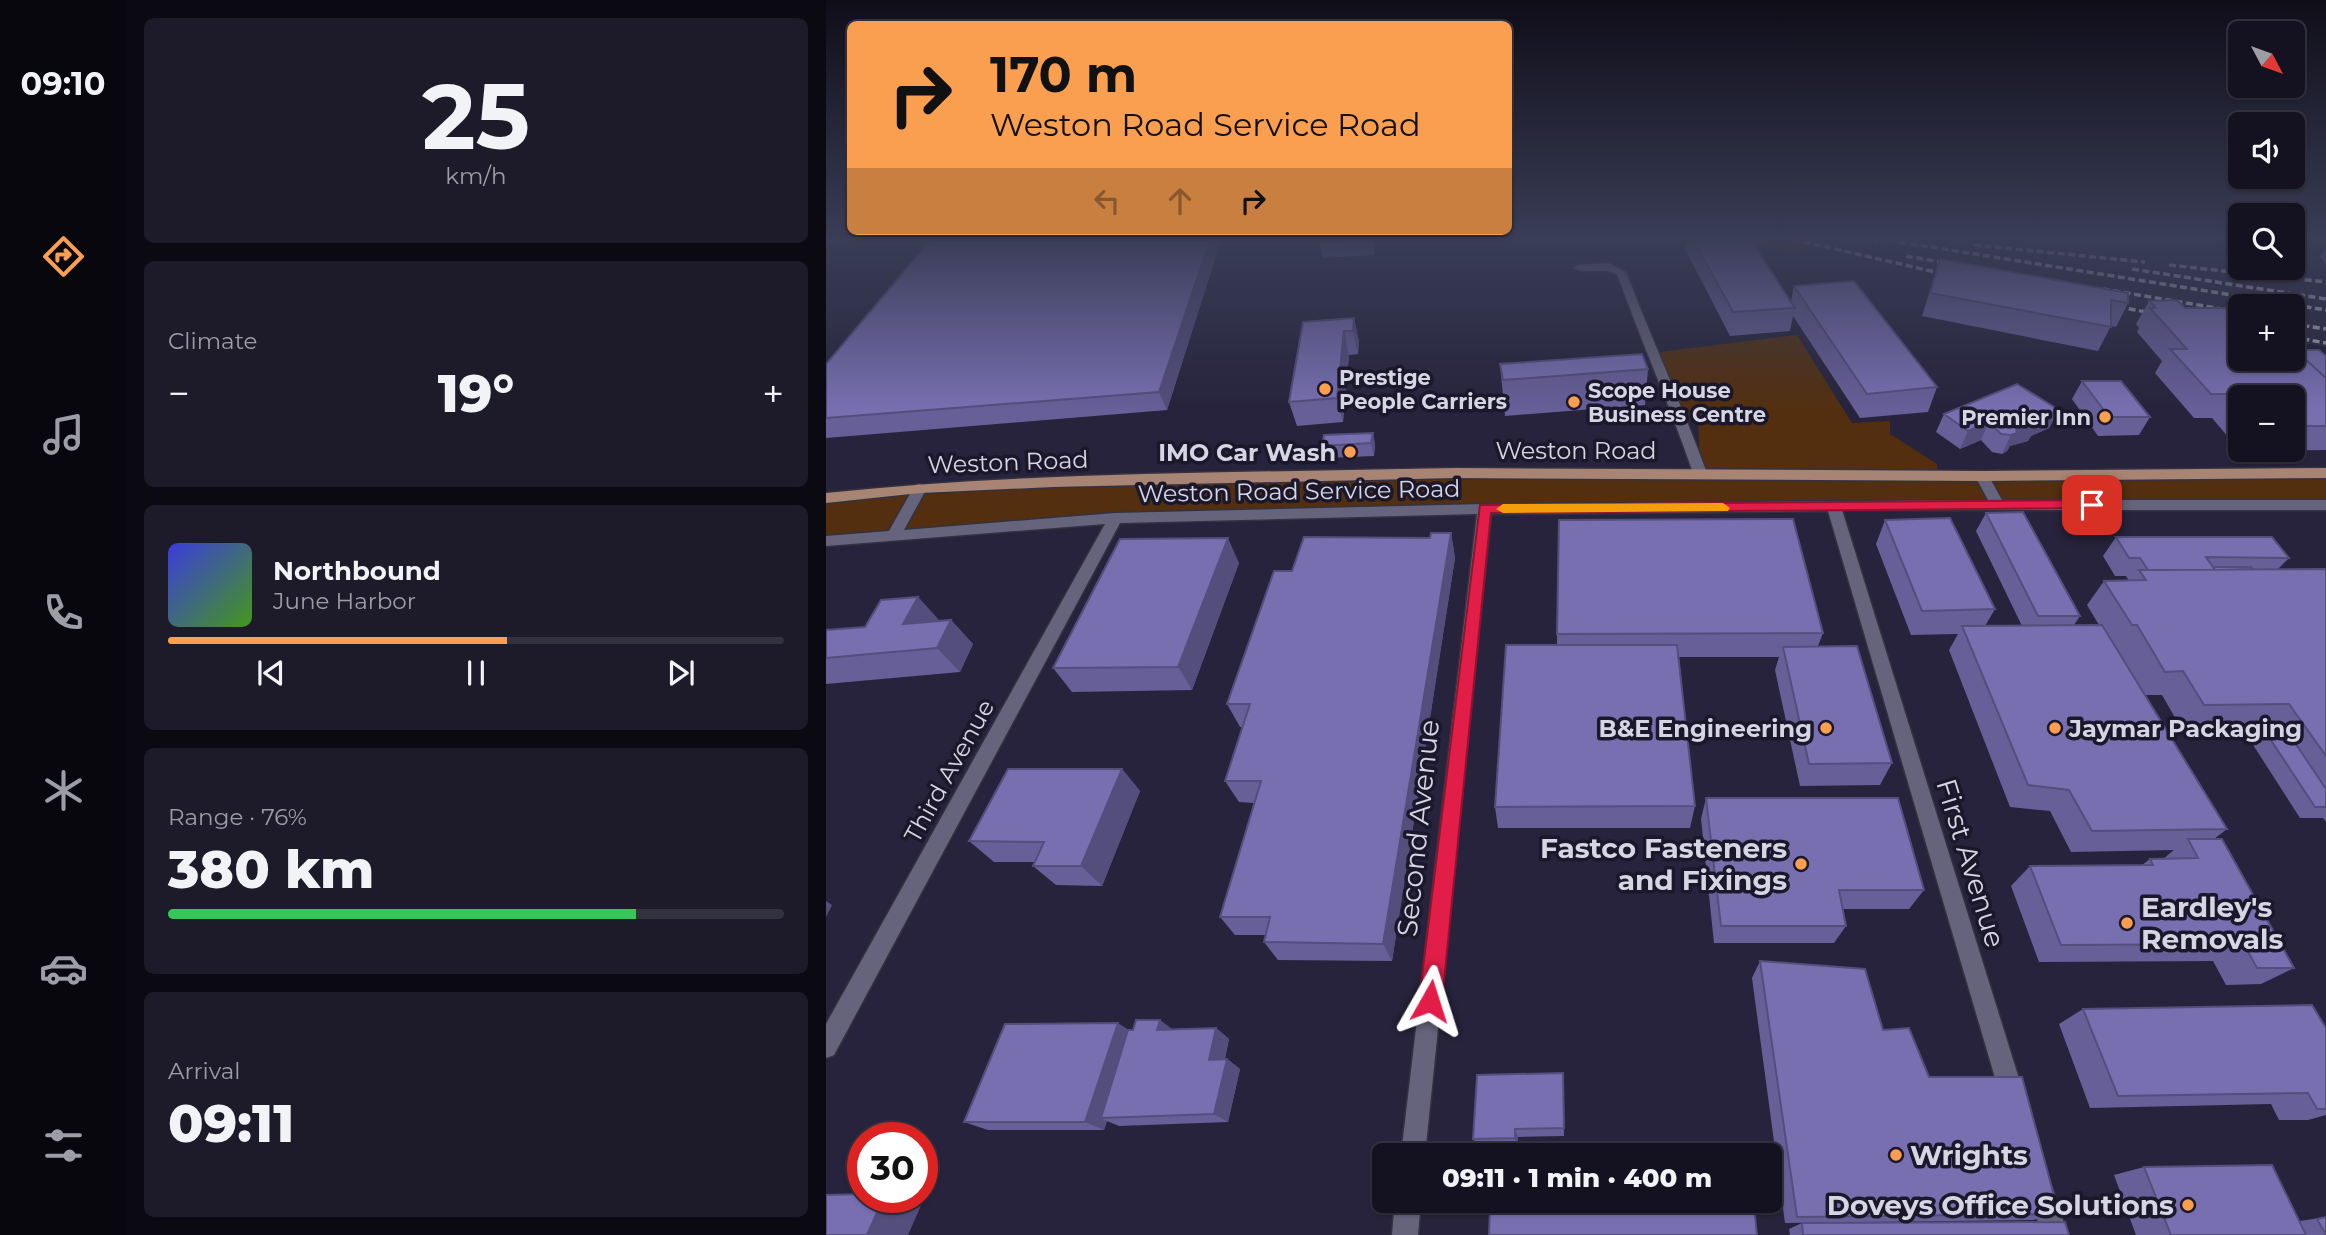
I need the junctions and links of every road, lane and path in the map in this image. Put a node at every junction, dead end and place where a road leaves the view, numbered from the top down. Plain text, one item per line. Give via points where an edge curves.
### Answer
1 (1630, 295) edge
2 (1700, 473) junction
3 (2326, 473) edge
4 (1982, 476) junction
5 (920, 488) junction
6 (826, 498) edge
7 (1998, 505) junction
8 (2326, 505) edge
9 (1834, 508) junction
10 (1485, 509) junction
11 (1115, 518) junction
12 (895, 533) junction
13 (826, 541) edge
14 (826, 1048) edge
15 (2019, 1116) edge
16 (1414, 1143) edge
17 (2039, 1182) edge
18 (1407, 1213) edge
19 (1405, 1235) edge
20 (2055, 1235) edge

1 - 2 street
2 - 4 main road, Weston Road
2 - 5 main road, Weston Road via 1455,473
3 - 4 main road, Weston Road
4 - 7 street
5 - 6 main road, Weston Road
5 - 12 street
7 - 8 street, Weston Road Service Road
7 - 9 street, Weston Road Service Road
9 - 10 street, Weston Road Service Road
9 - 15 street, First Avenue
10 - 11 street, Weston Road Service Road
10 - 16 street, Second Avenue
11 - 12 street, Weston Road Service Road
11 - 14 street, Third Avenue
12 - 13 street, Weston Road Service Road
17 - 20 street
18 - 19 street

